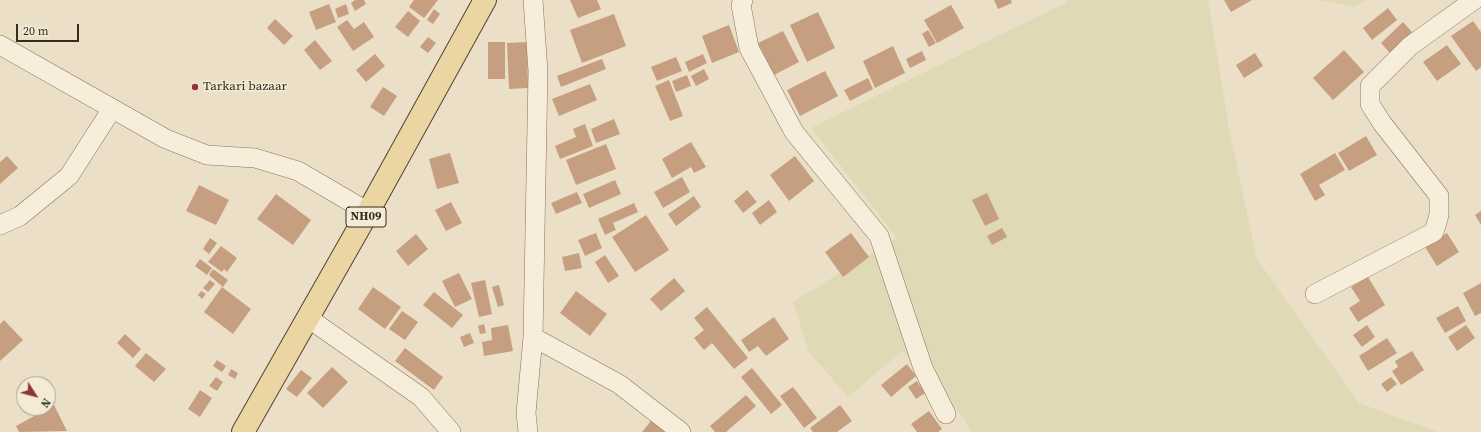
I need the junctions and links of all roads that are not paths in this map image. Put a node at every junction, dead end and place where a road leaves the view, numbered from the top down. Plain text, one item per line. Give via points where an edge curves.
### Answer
1 (533, 0) edge
2 (743, 0) edge
3 (1475, 0) edge
4 (481, 2) edge
5 (1481, 8) edge
6 (0, 45) edge
7 (112, 109) junction
8 (368, 212) junction
9 (0, 225) edge
10 (1314, 294) dead end
11 (308, 318) junction
12 (533, 337) junction
13 (946, 414) dead end
14 (243, 432) edge
15 (451, 432) edge
16 (528, 432) edge
17 (681, 432) edge

1 - 12 street via 538,71
2 - 13 street via 741,5 749,48 794,132 879,236 924,368
3 - 5 street
3 - 10 street via 1410,46 1370,86 1370,104 1439,196 1439,215 1434,232
4 - 8 main road, NH09
6 - 7 street
7 - 8 street via 166,139 207,155 255,158 298,171
7 - 9 street via 69,176 20,216
8 - 11 main road, NH09
11 - 14 main road, NH09
11 - 15 street via 421,397
12 - 16 street via 526,413
12 - 17 street via 619,384

